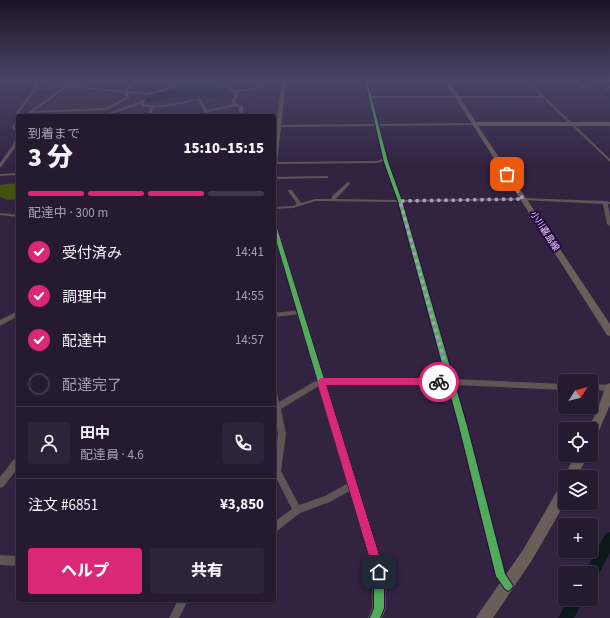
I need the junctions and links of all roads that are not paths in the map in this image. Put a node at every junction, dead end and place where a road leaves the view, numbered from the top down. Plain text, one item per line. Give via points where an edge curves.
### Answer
1 (34, 109) edge
2 (109, 109) edge
3 (123, 109) edge
4 (217, 109) edge
5 (279, 109) edge
6 (374, 109) edge
7 (464, 109) edge
8 (556, 109) edge
9 (206, 111) edge
10 (30, 112) junction
11 (28, 114) edge
12 (109, 114) edge
13 (277, 123) edge
14 (474, 124) junction
15 (572, 124) junction
16 (610, 124) edge
17 (377, 125) junction
18 (276, 136) edge
19 (16, 145) edge
20 (385, 157) junction
21 (610, 161) edge
22 (276, 163) edge
23 (0, 166) edge
24 (16, 174) edge
25 (0, 175) edge
26 (328, 177) dead end
27 (276, 178) edge
28 (348, 183) dead end
29 (290, 190) dead end
30 (523, 199) junction
31 (333, 200) junction
32 (400, 201) junction
33 (607, 202) edge
34 (300, 204) junction
35 (276, 208) edge
36 (1, 216) edge
37 (16, 216) edge
38 (609, 224) dead end
39 (276, 231) edge
40 (300, 312) junction
41 (16, 314) edge
42 (276, 315) edge
43 (0, 323) edge
44 (610, 332) edge
45 (321, 382) junction
46 (450, 382) junction
47 (558, 387) edge
48 (598, 387) edge
49 (610, 388) edge
50 (276, 408) edge
51 (598, 422) edge
52 (16, 464) edge
53 (0, 484) edge
54 (352, 485) junction
55 (558, 501) edge
56 (297, 510) junction
57 (276, 526) edge
58 (0, 560) edge
59 (16, 561) edge
60 (508, 586) junction
61 (182, 602) edge
62 (174, 618) edge
63 (376, 618) edge
64 (484, 618) edge

1 - 10 street
2 - 10 street
3 - 12 street
4 - 9 street
5 - 13 street
6 - 17 street
7 - 14 main road, 小川嘉島線
8 - 15 street
10 - 11 street
13 - 17 street
13 - 18 street
14 - 15 main road
14 - 17 street
14 - 30 main road, 小川嘉島線
15 - 16 main road
15 - 21 street
17 - 20 street
19 - 23 street
20 - 22 street via 377,162
20 - 32 street
24 - 25 street
26 - 27 street
28 - 31 street
29 - 34 street
30 - 32 street
30 - 33 street
30 - 44 main road, 小川嘉島線
31 - 32 street
31 - 34 street via 315,200
32 - 46 street
33 - 38 street
34 - 35 street
36 - 37 street
39 - 40 street
40 - 42 street
40 - 45 street
41 - 43 street
45 - 46 street
45 - 50 street
45 - 54 street
46 - 47 street
46 - 60 street via 501,576
48 - 49 street
49 - 51 main road
50 - 56 street via 282,434 277,471
52 - 53 street
54 - 56 street
54 - 63 street via 379,572 379,608
55 - 60 main road
56 - 57 street
58 - 59 street
60 - 64 main road
61 - 62 street

